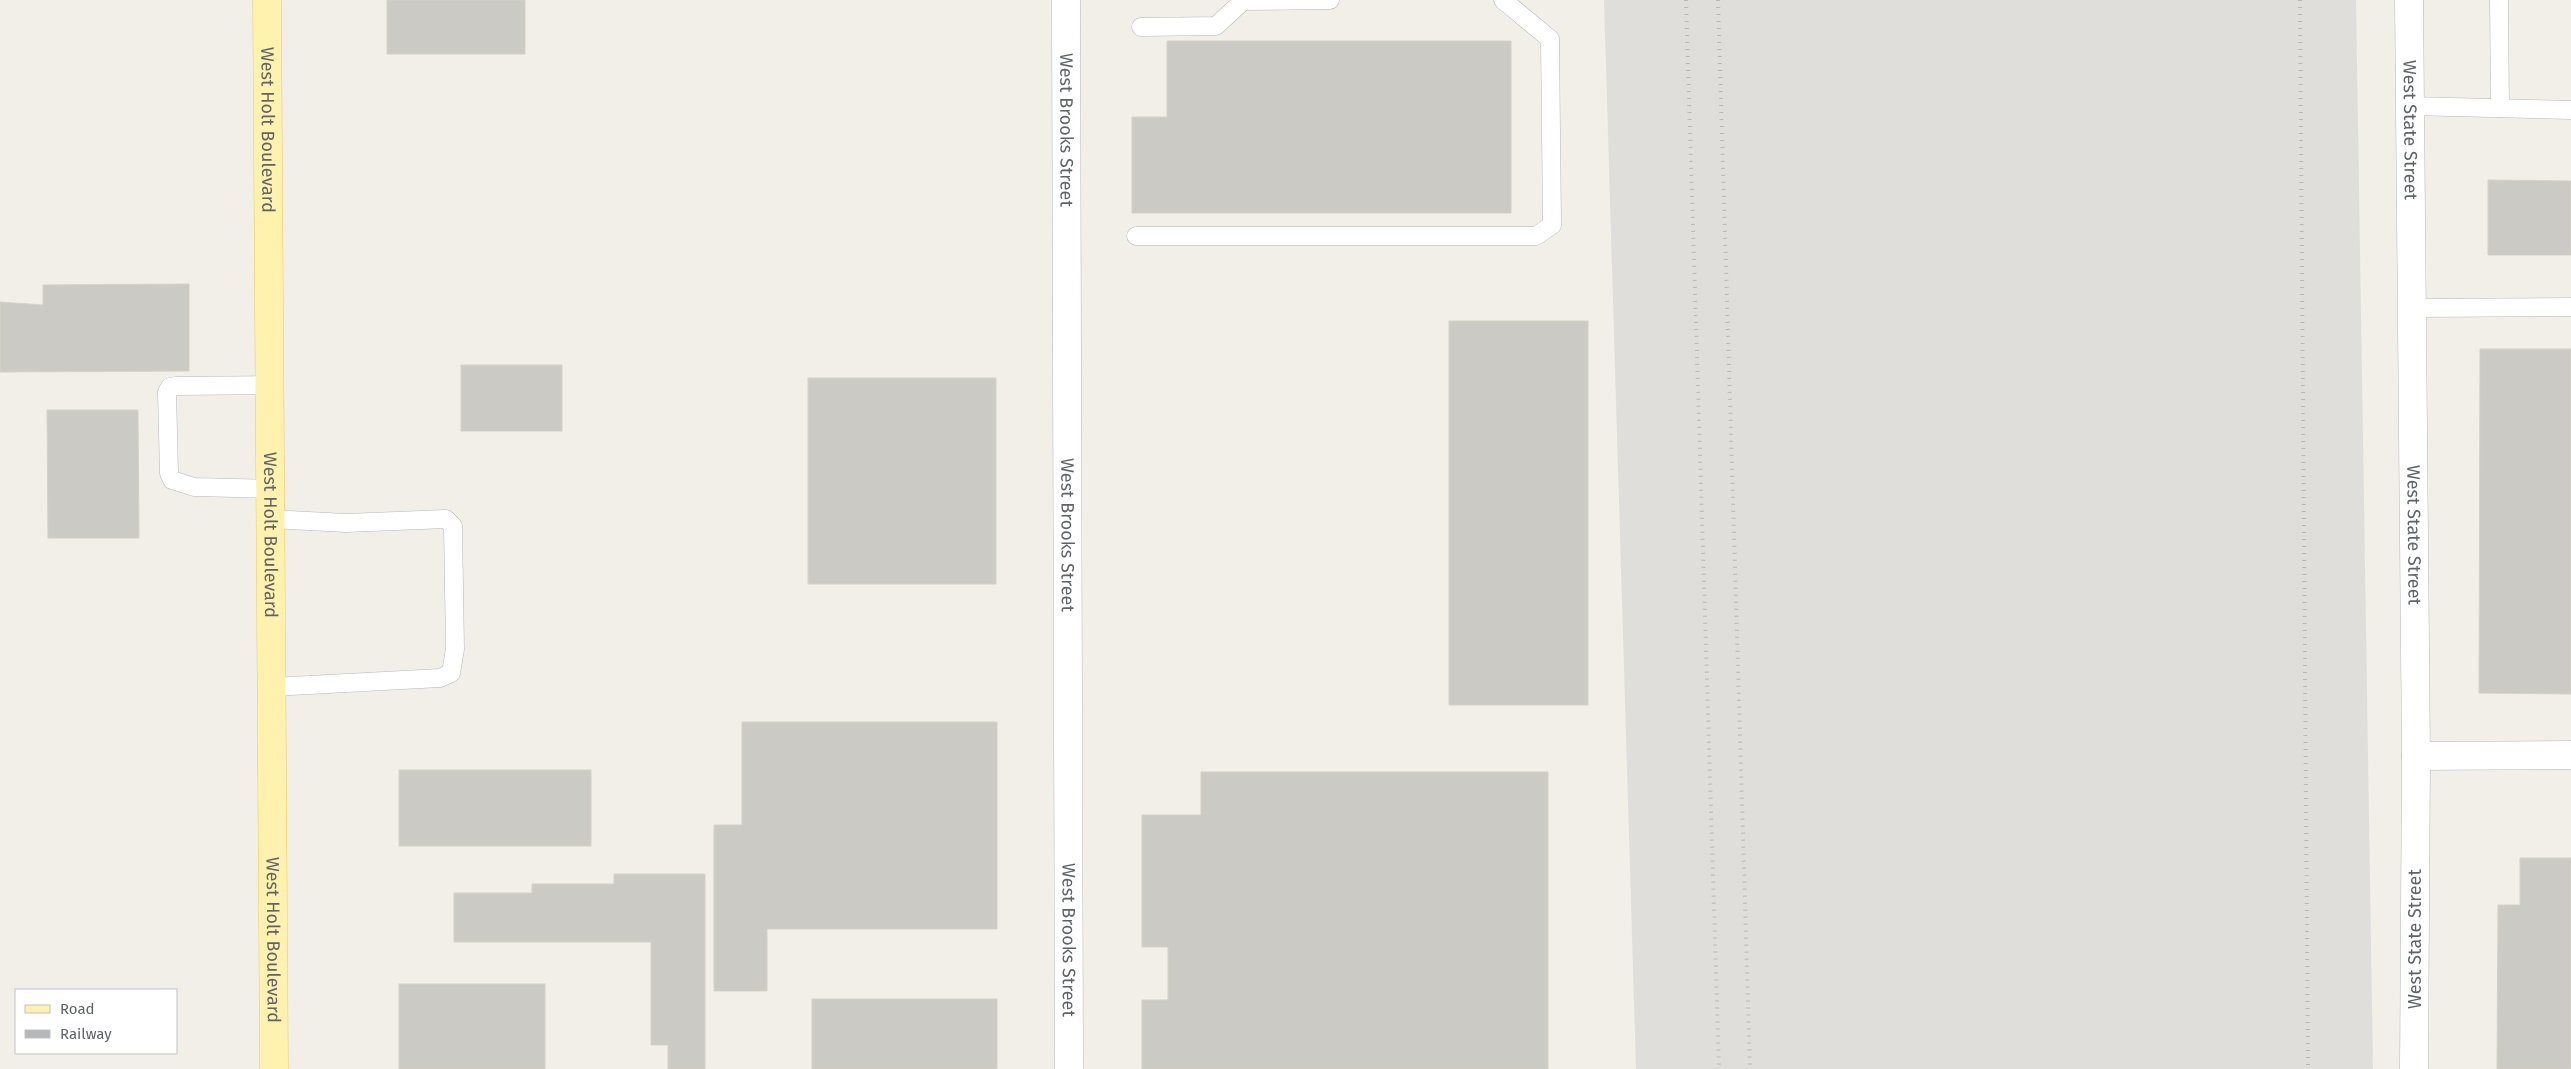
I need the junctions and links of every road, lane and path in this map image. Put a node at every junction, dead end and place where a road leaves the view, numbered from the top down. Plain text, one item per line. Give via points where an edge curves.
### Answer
1 (267, 0) edge
2 (1066, 0) edge
3 (1330, 0) edge
4 (1503, 0) edge
5 (2409, 0) edge
6 (2500, 0) edge
7 (1140, 27) dead end
8 (2410, 106) junction
9 (2500, 108) junction
10 (2571, 110) edge
11 (1136, 236) dead end
12 (2571, 307) edge
13 (2412, 308) junction
14 (270, 385) junction
15 (271, 489) junction
16 (271, 519) junction
17 (272, 687) junction
18 (2571, 755) edge
19 (2416, 756) junction
20 (274, 1069) edge
21 (1069, 1069) edge
22 (2414, 1069) edge

1 - 14 main road, West Holt Boulevard
2 - 21 street, West Brooks Street
3 - 7 lane via 1243,1 1216,26
4 - 11 lane via 1550,39 1552,225 1536,236
5 - 8 street, West State Street
6 - 9 lane
8 - 9 lane
8 - 13 street, West State Street
9 - 10 lane
12 - 13 lane
13 - 19 street, West State Street
14 - 15 main road, West Holt Boulevard
14 - 15 lane via 176,386 167,392 169,473 172,480 194,487
15 - 16 main road, West Holt Boulevard
16 - 17 main road, West Holt Boulevard
16 - 17 lane via 346,523 446,519 454,526 455,649 451,673 440,678
17 - 20 main road, West Holt Boulevard
18 - 19 street
19 - 22 street, West State Street

